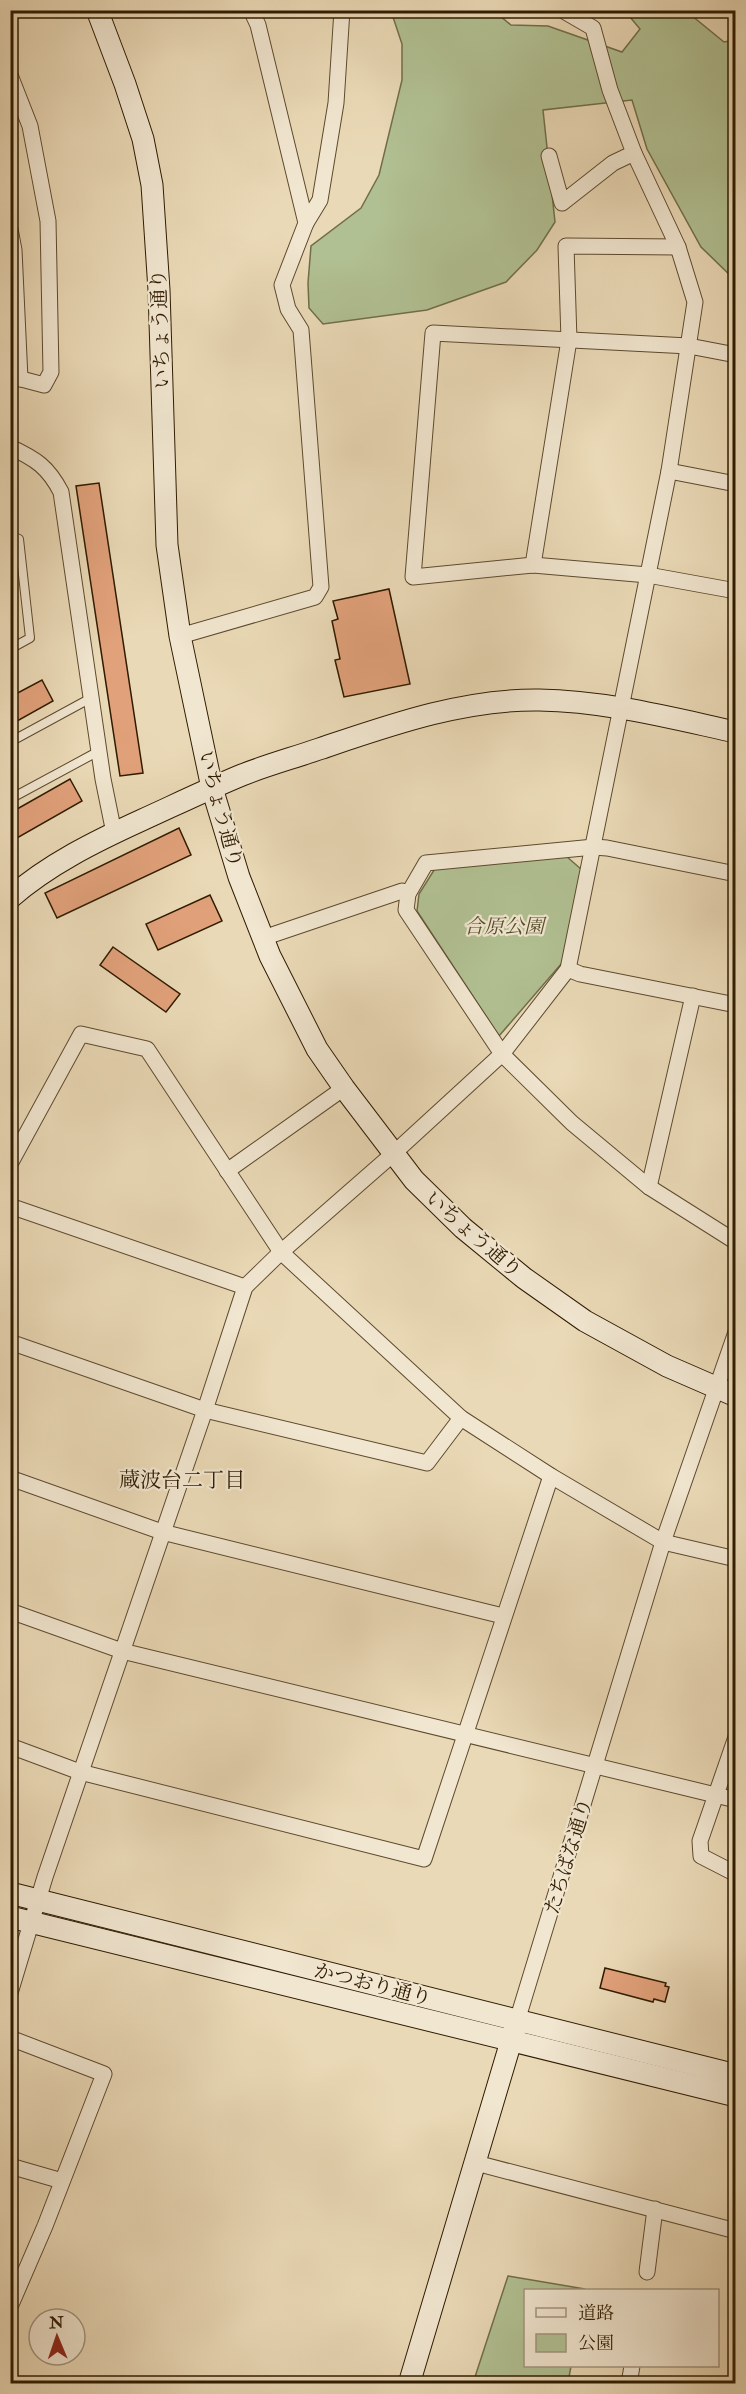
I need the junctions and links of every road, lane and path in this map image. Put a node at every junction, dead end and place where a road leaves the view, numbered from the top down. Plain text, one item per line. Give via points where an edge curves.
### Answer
1 (97, 10) edge
2 (251, 10) edge
3 (342, 10) edge
4 (562, 10) edge
5 (10, 75) edge
6 (634, 153) junction
7 (549, 156) dead end
8 (306, 223) junction
9 (10, 229) edge
10 (678, 247) junction
11 (569, 339) junction
12 (689, 346) junction
13 (735, 355) edge
14 (15, 377) edge
15 (10, 447) edge
16 (669, 471) junction
17 (735, 484) edge
18 (10, 535) edge
19 (533, 565) junction
20 (648, 575) junction
21 (735, 591) edge
22 (180, 636) junction
23 (10, 649) edge
24 (91, 698) junction
25 (623, 708) junction
26 (735, 732) edge
27 (10, 742) edge
28 (99, 751) junction
29 (212, 788) junction
30 (10, 799) edge
31 (114, 833) junction
32 (594, 848) junction
33 (735, 874) edge
34 (408, 894) junction
35 (10, 898) edge
36 (263, 938) junction
37 (568, 969) junction
38 (693, 996) junction
39 (735, 1005) edge
40 (502, 1054) junction
41 (344, 1088) junction
42 (393, 1154) junction
43 (10, 1164) edge
44 (228, 1171) junction
45 (649, 1187) junction
46 (10, 1206) edge
47 (735, 1242) edge
48 (281, 1252) junction
49 (245, 1287) junction
50 (735, 1332) edge
51 (10, 1341) edge
52 (726, 1392) edge
53 (206, 1410) junction
54 (460, 1418) junction
55 (551, 1476) junction
56 (10, 1478) edge
57 (162, 1532) junction
58 (663, 1542) junction
59 (735, 1559) edge
60 (10, 1611) edge
61 (503, 1616) junction
62 (122, 1651) junction
63 (464, 1734) junction
64 (735, 1737) edge
65 (10, 1746) edge
66 (595, 1767) junction
67 (80, 1772) junction
68 (715, 1795) junction
69 (735, 1800) edge
70 (735, 1874) edge
71 (10, 1893) edge
72 (38, 1900) junction
73 (10, 1917) edge
74 (32, 1922) junction
75 (10, 1993) edge
76 (514, 2031) junction
77 (10, 2038) edge
78 (735, 2075) edge
79 (735, 2096) edge
80 (476, 2163) junction
81 (10, 2166) edge
82 (62, 2181) junction
83 (655, 2209) junction
84 (735, 2231) edge
85 (646, 2272) dead end
86 (10, 2307) edge
87 (632, 2367) edge
88 (409, 2384) edge
89 (629, 2384) edge

1 - 22 street, いちょう通り via 143,139 152,185 167,545
2 - 8 street
3 - 8 street via 336,103 320,200
4 - 6 street via 593,28 610,90
5 - 14 street via 30,126 48,221 50,280 51,372 44,385
6 - 7 street via 613,163 562,203
6 - 10 street
8 - 22 street via 282,285 288,309 301,330 321,587 315,597
9 - 14 street via 15,250
10 - 11 street via 566,246
10 - 12 street via 695,302
11 - 12 street
11 - 19 street
11 - 19 street via 432,333 413,577
12 - 13 street
12 - 16 street
15 - 24 street via 32,457 51,473 61,492
16 - 17 street
16 - 20 street
18 - 23 lane via 19,539 30,638
19 - 20 street
20 - 21 street
20 - 25 street
22 - 29 street, いちょう通り
24 - 27 lane
24 - 28 street
25 - 26 street
25 - 29 street via 538,700 447,710 244,774
25 - 32 street
28 - 30 lane
28 - 31 street
29 - 31 street
29 - 36 street, いちょう通り via 239,877
31 - 35 street via 55,865
32 - 33 street
32 - 34 street via 426,863
32 - 37 street
34 - 36 street via 402,891
34 - 40 street via 406,910
36 - 41 street, いちょう通り via 317,1049
37 - 38 street
37 - 40 street
38 - 39 street
38 - 45 street
40 - 42 street
40 - 45 street via 572,1123
41 - 42 street, いちょう通り
41 - 44 street
42 - 48 street
42 - 52 street, いちょう通り via 463,1228 524,1278 585,1321 666,1366
43 - 44 street via 81,1034 147,1049
44 - 48 street
45 - 47 street
46 - 49 street
48 - 49 street
48 - 54 street
49 - 53 street
50 - 52 street, たちばな通り
51 - 53 street
52 - 58 street, たちばな通り
53 - 54 street via 427,1463
53 - 57 street
54 - 55 street
55 - 58 street
55 - 61 street
56 - 57 street
57 - 61 street
57 - 62 street
58 - 59 street
58 - 66 street, たちばな通り
60 - 62 street
61 - 63 street
62 - 63 street
62 - 67 street
63 - 66 street
63 - 67 street via 423,1859
64 - 68 street
65 - 67 street
66 - 68 street
66 - 76 street, たちばな通り
67 - 72 street
68 - 69 street
68 - 70 street via 700,1841 701,1856
71 - 72 street, かつおり通り
72 - 74 street
72 - 76 street, かつおり通り
73 - 74 street, かつおり通り
74 - 75 street
74 - 76 street, かつおり通り
76 - 78 street, かつおり通り
76 - 79 street, かつおり通り
76 - 80 street, たちばな通り
77 - 82 street via 104,2074
80 - 83 street
80 - 88 street, たちばな通り
81 - 82 street
82 - 86 street
83 - 84 street
83 - 85 street
87 - 89 street

